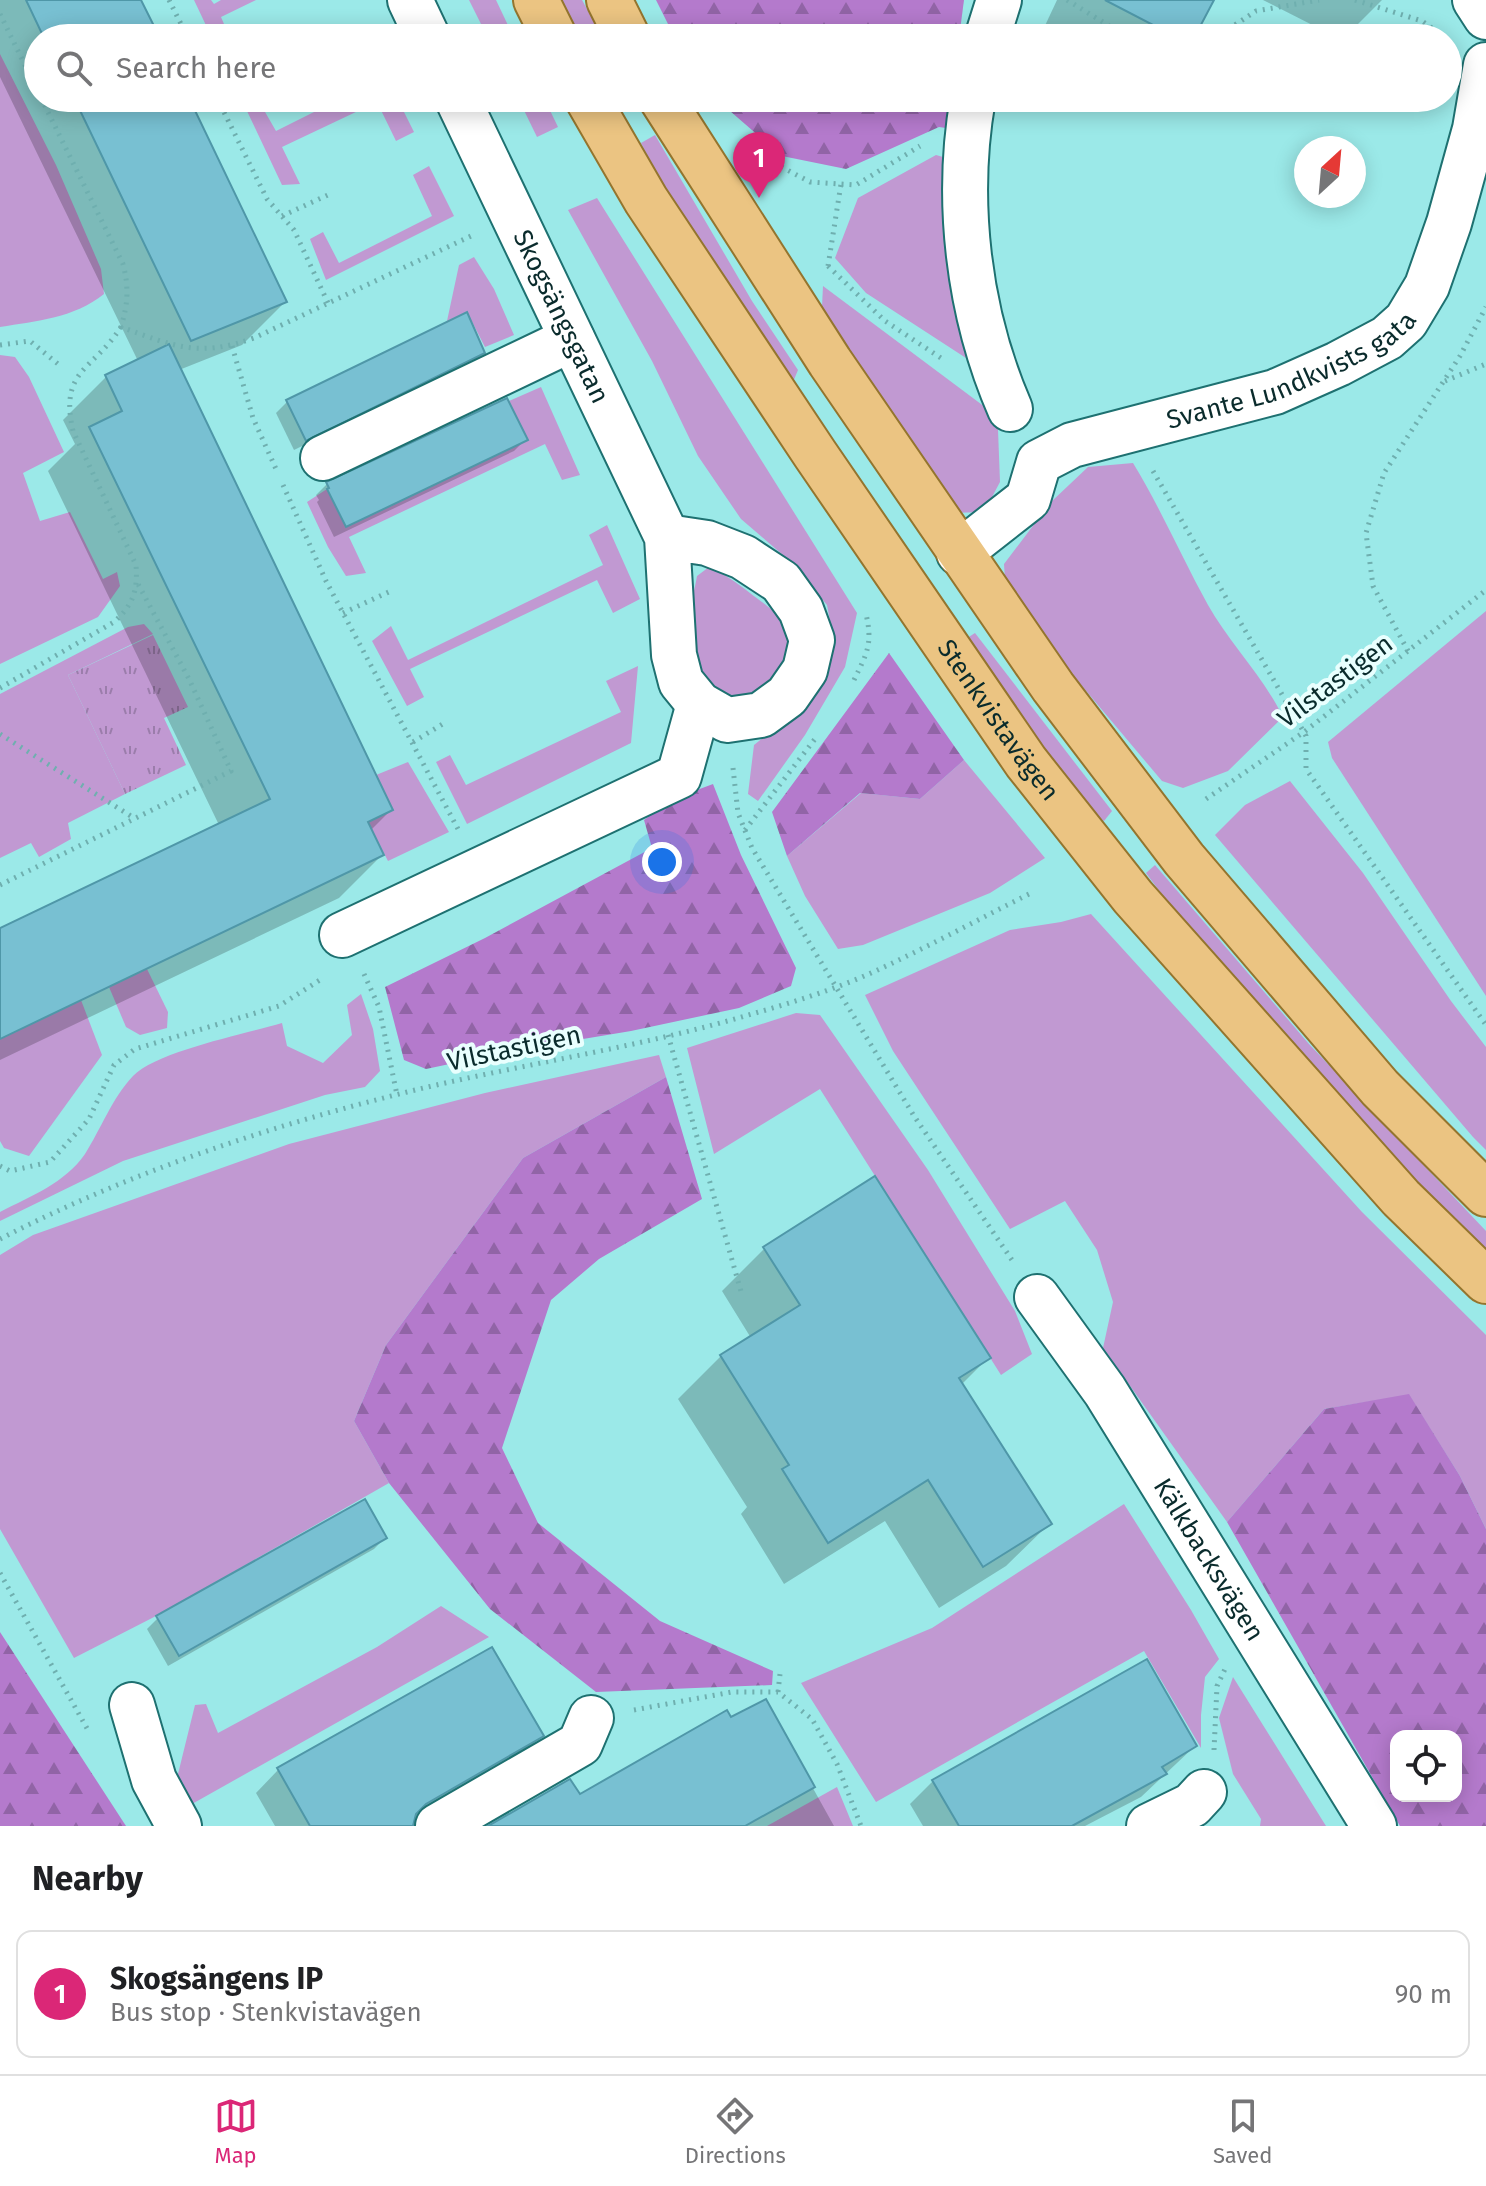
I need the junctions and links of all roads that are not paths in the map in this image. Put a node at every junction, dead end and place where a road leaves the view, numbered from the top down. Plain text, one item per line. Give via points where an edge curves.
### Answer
1 (410, 0) edge
2 (536, 0) edge
3 (609, 0) edge
4 (999, 0) edge
5 (1475, 0) edge
6 (1486, 17) edge
7 (421, 24) edge
8 (548, 24) edge
9 (621, 24) edge
10 (991, 24) edge
11 (1486, 65) edge
12 (464, 112) edge
13 (595, 112) edge
14 (670, 112) edge
15 (971, 113) edge
16 (572, 339) junction
17 (1007, 401) road end
18 (323, 458) dead end
19 (667, 537) junction
20 (959, 553) junction
21 (905, 585) junction
22 (713, 712) junction
23 (342, 935) road end
24 (1486, 1194) edge
25 (1486, 1281) edge
26 (1037, 1297) road end
27 (132, 1705) dead end
28 (591, 1718) road end
29 (1204, 1792) road end
30 (179, 1826) edge
31 (438, 1826) edge
32 (1149, 1826) edge
33 (1374, 1826) edge

1 - 7 street
2 - 8 main road
3 - 9 main road
4 - 10 street
5 - 6 street
11 - 20 street, Svante Lundkvists gata via 1449,223 1427,286 1406,321 1387,338 1275,392 1072,445 1039,462 1028,499
12 - 16 street, Skogsängsgatan
13 - 21 main road, Stenkvistavägen via 646,200
14 - 20 main road
15 - 17 street via 966,216 971,268 980,319
16 - 18 street
16 - 19 street, Skogsängsgatan
19 - 22 street, Skogsängsgatan via 674,655 681,682
19 - 22 street via 707,543 743,557 781,582 801,610 812,640 805,670 787,696 761,715
20 - 21 main road
20 - 24 main road via 1184,859 1380,1088
21 - 25 main road, Stenkvistavägen via 1026,762 1133,897 1401,1198
22 - 23 street via 679,776
26 - 33 street, Kälkbacksvägen via 1105,1391
27 - 30 street via 154,1780
28 - 31 street via 580,1744
29 - 32 street via 1192,1805

